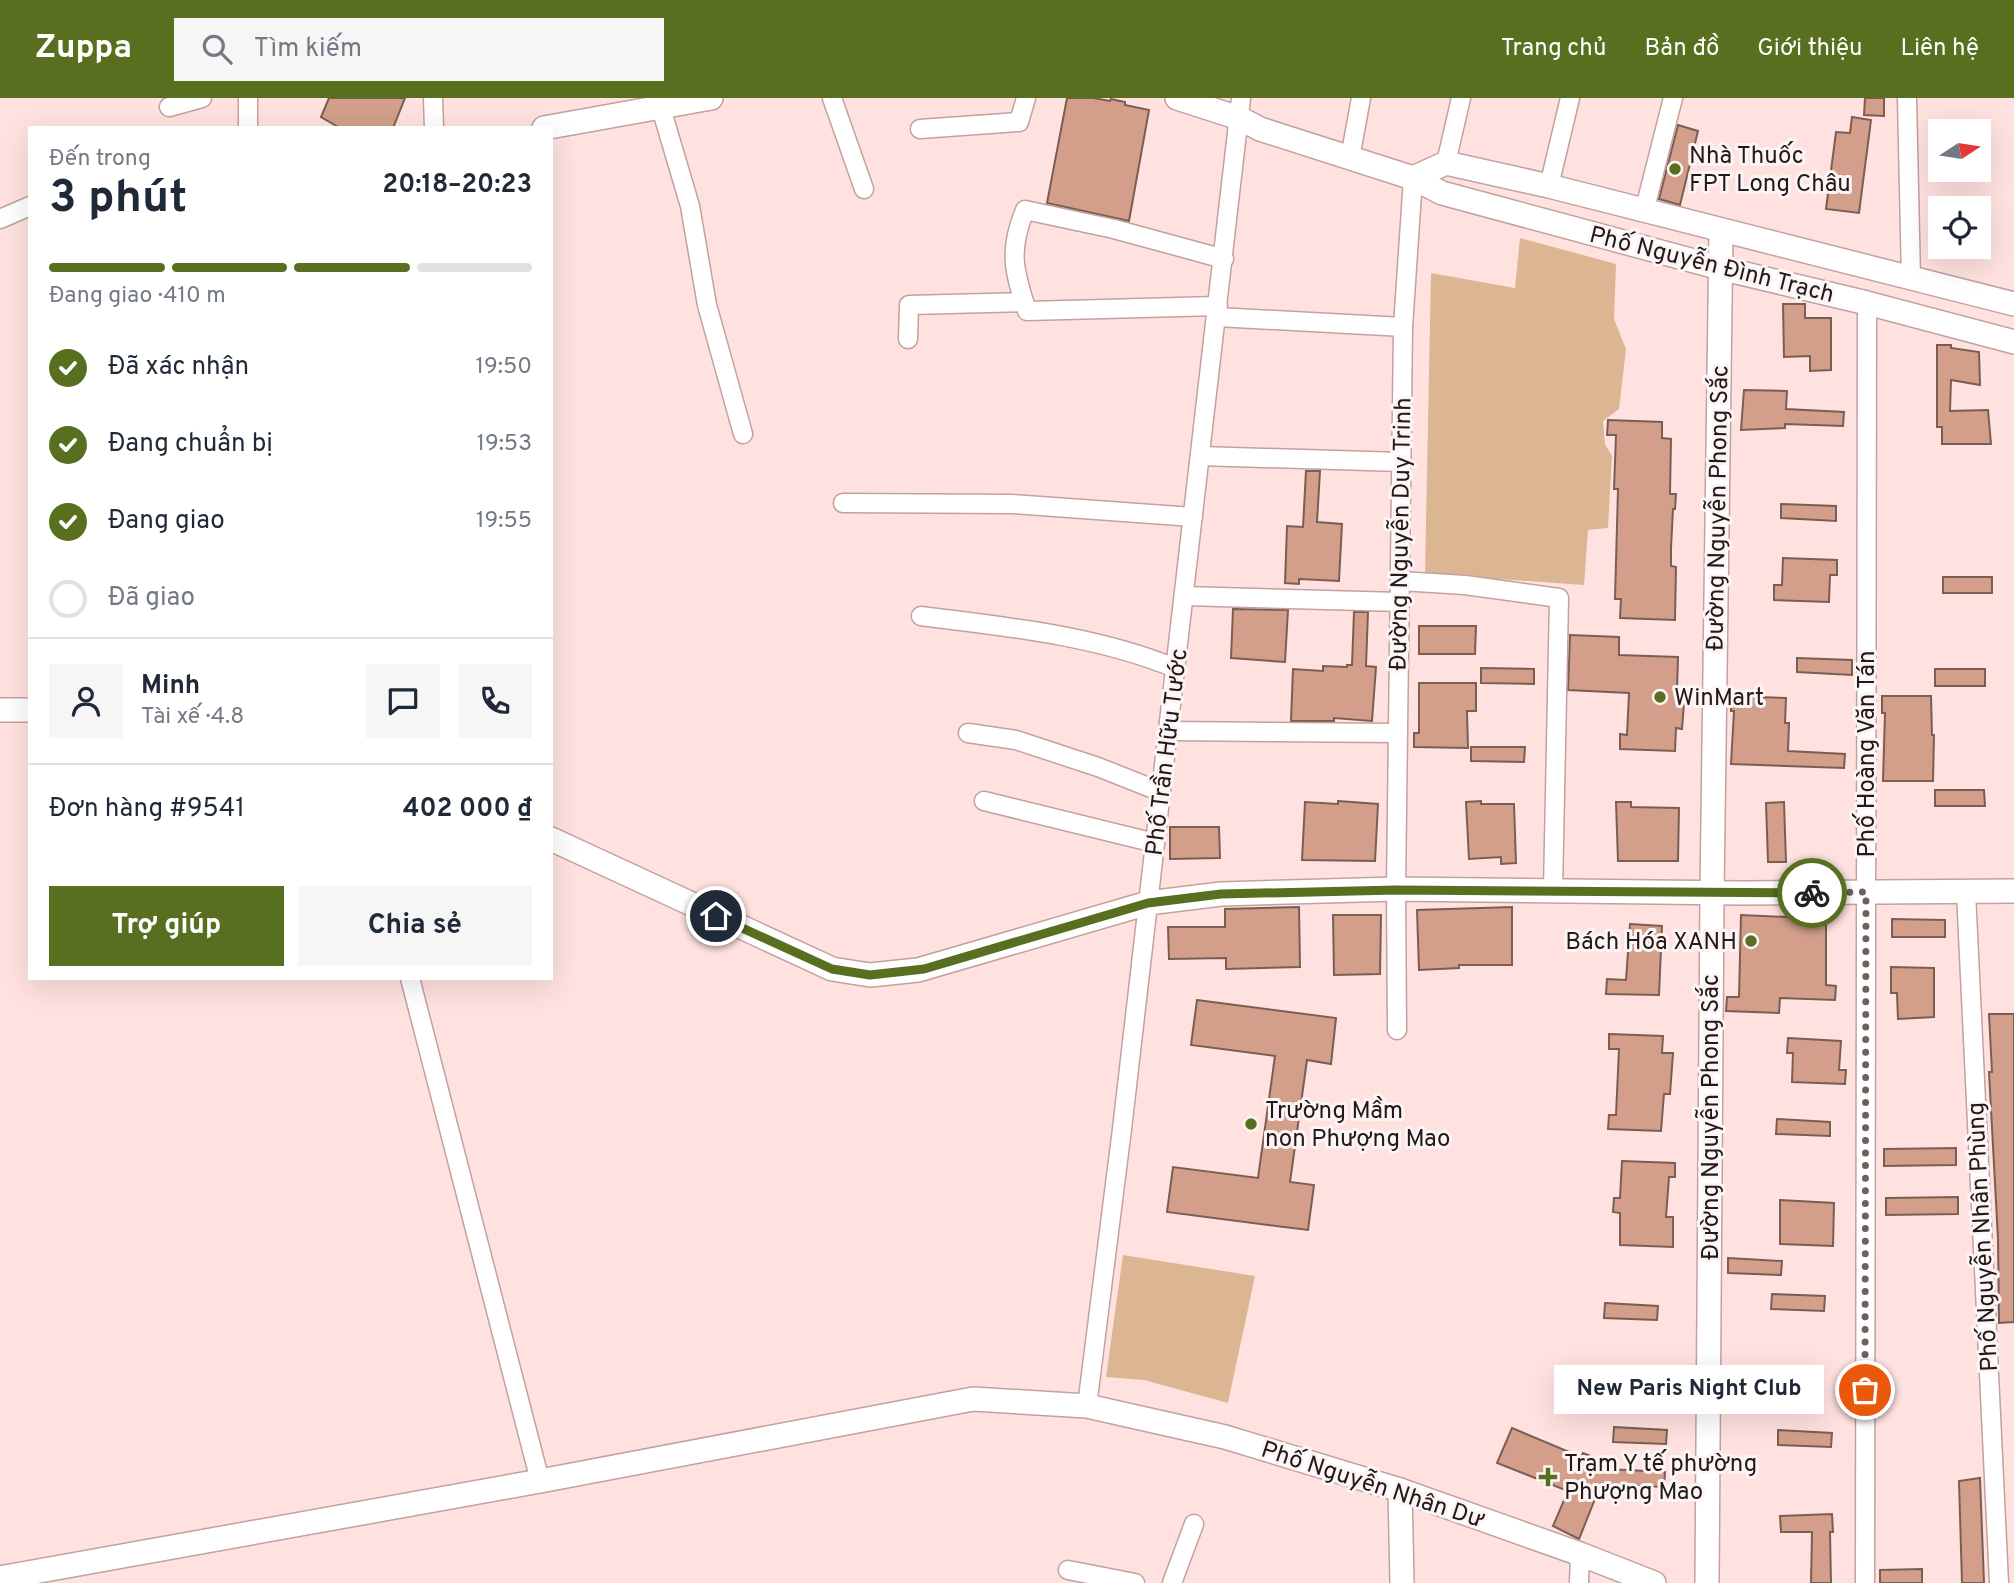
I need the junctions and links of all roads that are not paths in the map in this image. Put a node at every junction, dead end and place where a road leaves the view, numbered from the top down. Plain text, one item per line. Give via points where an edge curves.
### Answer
1 (202, 98) edge
2 (248, 98) edge
3 (433, 98) edge
4 (711, 98) edge
5 (832, 98) edge
6 (1026, 98) edge
7 (1177, 98) edge
8 (1361, 98) edge
9 (1461, 98) edge
10 (1570, 98) edge
11 (1673, 98) edge
12 (1907, 98) edge
13 (169, 107) dead end
14 (661, 108) junction
15 (1240, 108) edge
16 (248, 126) edge
17 (435, 126) edge
18 (553, 126) edge
19 (920, 130) dead end
20 (1350, 158) junction
21 (1446, 163) junction
22 (1413, 178) junction
23 (1549, 187) junction
24 (864, 189) dead end
25 (28, 207) edge
26 (1644, 212) junction
27 (0, 219) edge
28 (1721, 231) junction
29 (1224, 259) junction
30 (1720, 268) junction
31 (1911, 279) junction
32 (1024, 302) junction
33 (1867, 303) junction
34 (2014, 304) edge
35 (1218, 312) junction
36 (1403, 327) junction
37 (908, 339) dead end
38 (2014, 342) edge
39 (743, 433) dead end
40 (1200, 456) junction
41 (1401, 462) junction
42 (843, 503) dead end
43 (1193, 517) junction
44 (1400, 581) junction
45 (1184, 596) junction
46 (1400, 602) junction
47 (921, 616) dead end
48 (1175, 668) junction
49 (0, 710) edge
50 (28, 710) edge
51 (1168, 731) junction
52 (968, 733) dead end
53 (1398, 733) junction
54 (1161, 792) junction
55 (984, 800) dead end
56 (553, 840) edge
57 (1155, 843) junction
58 (1396, 890) junction
59 (1553, 891) junction
60 (2014, 891) edge
61 (1866, 892) junction
62 (1966, 892) junction
63 (1712, 893) junction
64 (1148, 903) junction
65 (411, 980) edge
66 (1397, 1030) dead end
67 (1087, 1406) junction
68 (540, 1481) junction
69 (1400, 1490) junction
70 (1194, 1524) dead end
71 (1580, 1554) junction
72 (1068, 1570) dead end
73 (0, 1578) edge
74 (1135, 1583) edge
75 (1172, 1583) edge
76 (1402, 1583) edge
77 (1579, 1583) edge
78 (1654, 1583) edge
79 (1707, 1583) edge
80 (1865, 1583) edge
81 (1998, 1583) edge

1 - 13 street
2 - 16 street
3 - 17 street
4 - 14 street
5 - 24 street
6 - 19 street via 1019,122
7 - 15 street, Phố Nguyễn Đình Trạch
8 - 20 street
9 - 21 street
10 - 23 street
11 - 26 street
12 - 31 street
14 - 18 street
14 - 39 street via 690,206 707,305
15 - 20 street, Phố Nguyễn Đình Trạch via 1255,128
15 - 29 street, Phố Trần Hữu Tước
20 - 22 street, Phố Nguyễn Đình Trạch
21 - 22 street
21 - 23 street, Phố Nguyễn Đình Trạch
22 - 30 street, Phố Nguyễn Đình Trạch via 1442,193
22 - 36 street, Đường Nguyễn Duy Trinh
23 - 26 street, Phố Nguyễn Đình Trạch
25 - 27 street
26 - 28 street, Phố Nguyễn Đình Trạch
28 - 30 street, Đường Nguyễn Phong Sắc
28 - 31 street, Phố Nguyễn Đình Trạch
29 - 32 street via 1025,210 1015,234 1013,266
29 - 35 street, Phố Trần Hữu Tước
30 - 33 street, Phố Nguyễn Đình Trạch
30 - 63 street, Đường Nguyễn Phong Sắc
31 - 34 street, Phố Nguyễn Đình Trạch
32 - 35 street via 1027,311
32 - 37 street via 909,305
33 - 38 street, Phố Nguyễn Đình Trạch
33 - 61 street, Phố Hoàng Văn Tán
35 - 36 street
35 - 40 street, Phố Trần Hữu Tước
36 - 41 street, Đường Nguyễn Duy Trinh
40 - 41 street
40 - 43 street, Phố Trần Hữu Tước
41 - 44 street, Đường Nguyễn Duy Trinh
42 - 43 street via 1012,505
43 - 45 street, Phố Trần Hữu Tước
44 - 46 street, Đường Nguyễn Duy Trinh
44 - 59 street via 1559,598
45 - 46 street
45 - 48 street, Phố Trần Hữu Tước
46 - 53 street, Đường Nguyễn Duy Trinh
47 - 48 street via 1091,641
48 - 51 street, Phố Trần Hữu Tước
49 - 50 street
51 - 53 street
51 - 54 street, Phố Trần Hữu Tước
52 - 54 street via 1016,740
53 - 58 street, Đường Nguyễn Duy Trinh
54 - 57 street, Phố Trần Hữu Tước
55 - 57 street
56 - 64 street via 820,964 857,975 924,969
57 - 64 street, Phố Trần Hữu Tước
58 - 59 street
58 - 64 street via 1221,894
58 - 66 street, Đường Nguyễn Duy Trinh
59 - 63 street
60 - 62 street
61 - 62 street
61 - 63 street
61 - 80 street, Phố Hoàng Văn Tán
62 - 81 street, Phố Nguyễn Nhân Phùng
63 - 79 street, Đường Nguyễn Phong Sắc
64 - 67 street, Phố Trần Hữu Tước
65 - 68 street
67 - 68 street, Phố Nguyễn Nhân Dư via 957,1401
67 - 69 street, Phố Nguyễn Nhân Dư via 1225,1437
68 - 73 street, Phố Nguyễn Nhân Dư
69 - 71 street, Phố Nguyễn Nhân Dư
69 - 76 street
70 - 75 street
71 - 77 street
71 - 78 street, Phố Nguyễn Nhân Dư
72 - 74 street

